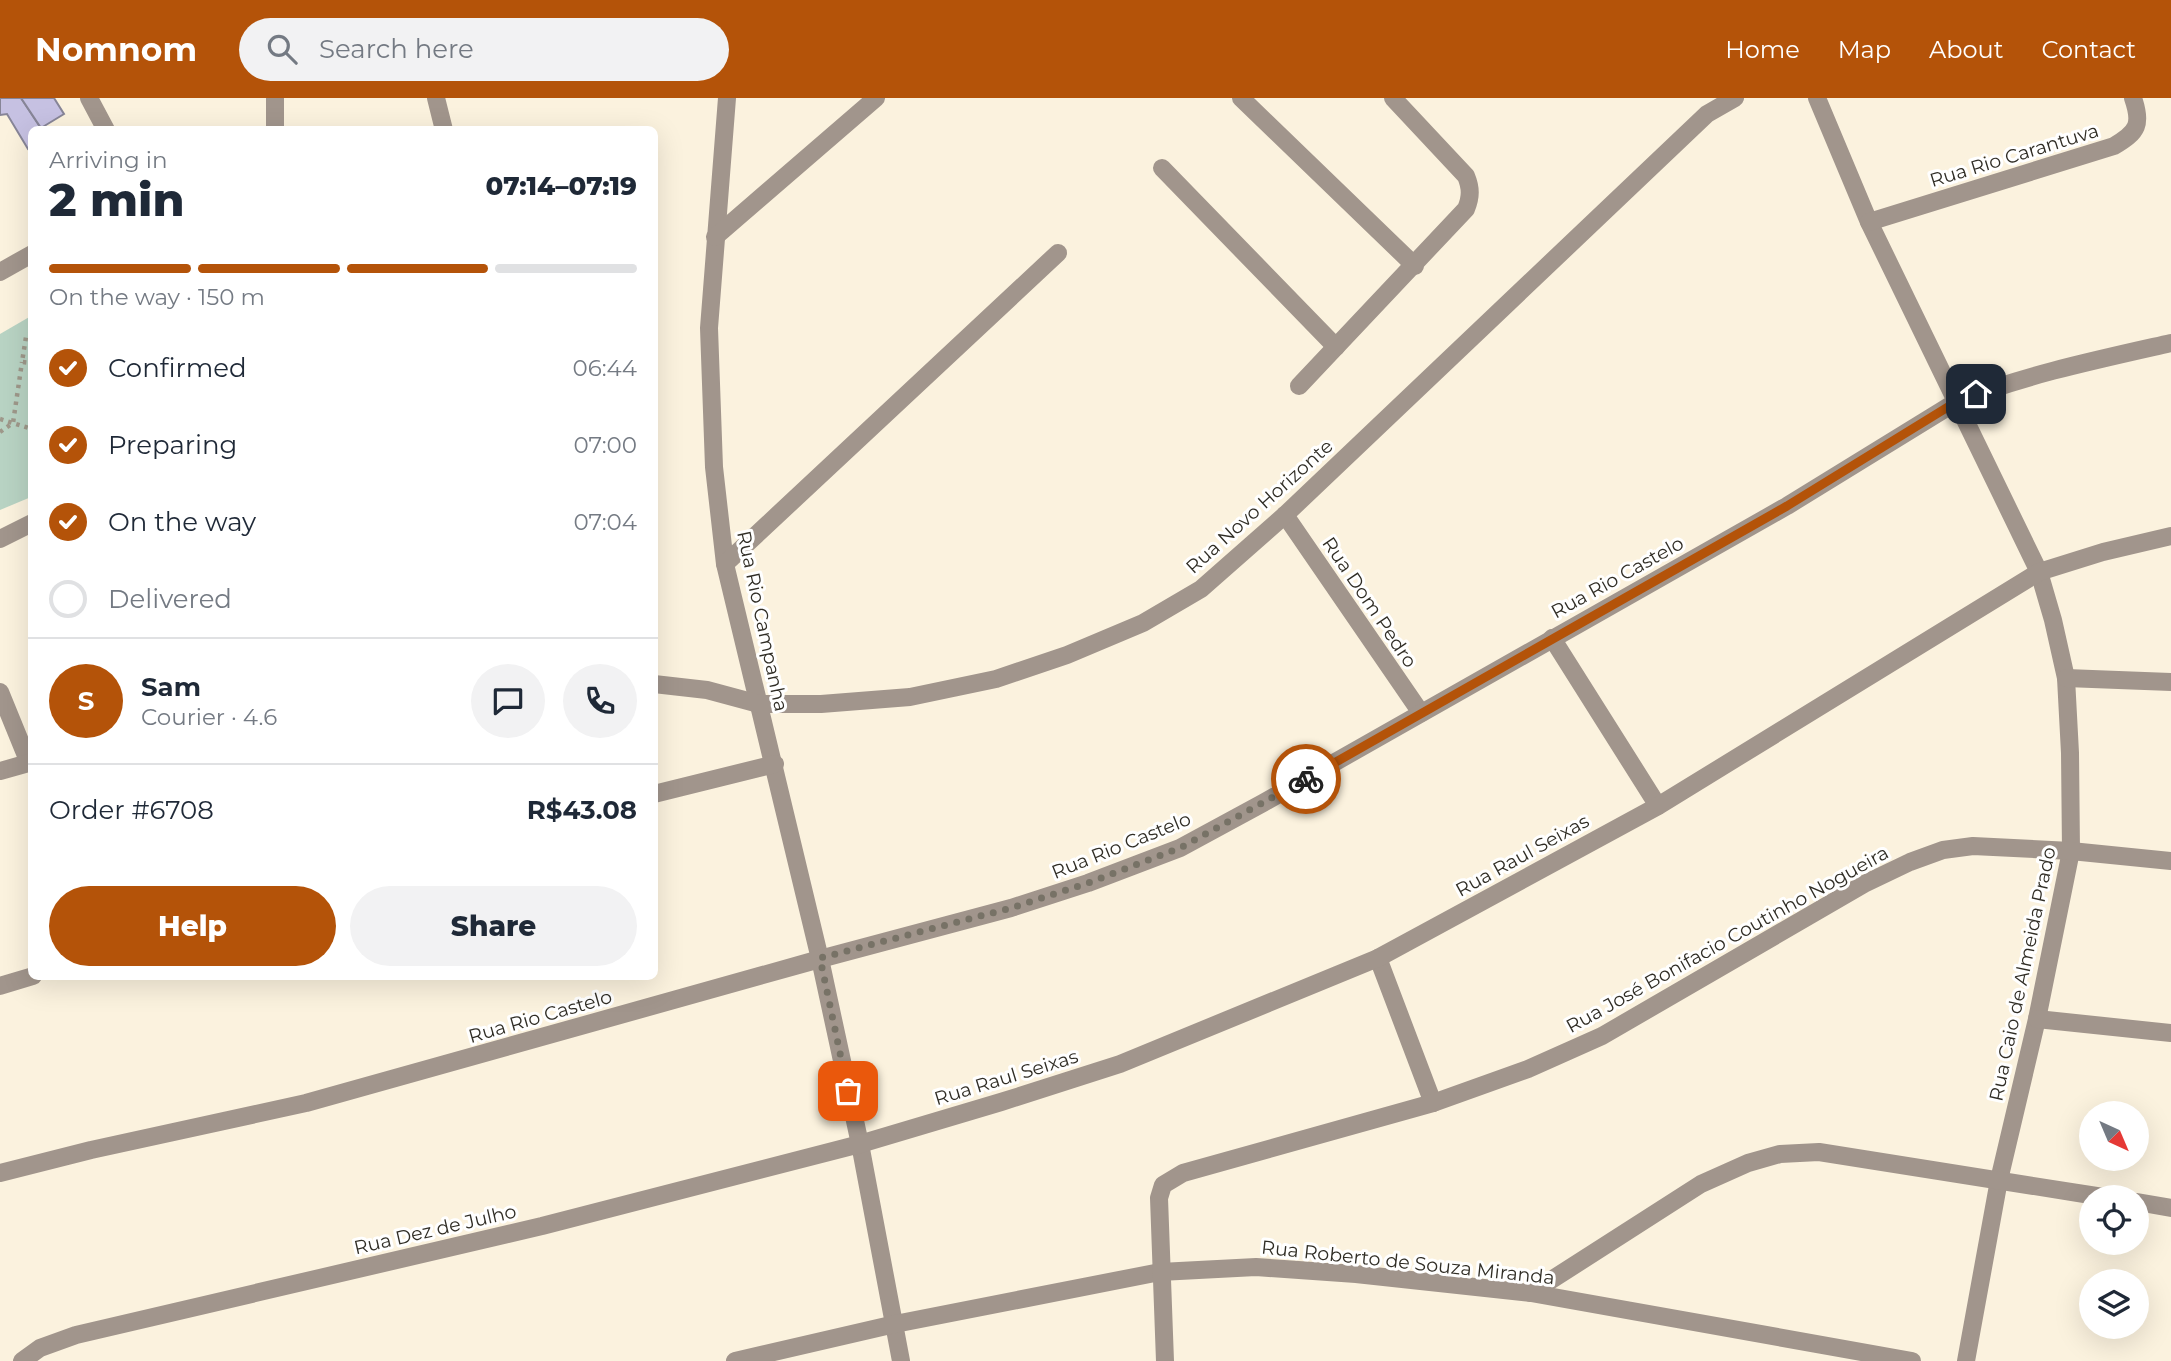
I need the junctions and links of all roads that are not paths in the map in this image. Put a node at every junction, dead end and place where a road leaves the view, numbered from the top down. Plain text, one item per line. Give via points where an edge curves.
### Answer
1 (89, 98) edge
2 (275, 98) edge
3 (436, 98) edge
4 (727, 98) edge
5 (876, 98) edge
6 (1241, 98) edge
7 (1393, 98) edge
8 (1735, 98) edge
9 (1817, 98) edge
10 (2133, 98) edge
11 (104, 126) edge
12 (275, 126) edge
13 (443, 126) edge
14 (1162, 168) dead end
15 (1869, 222) junction
16 (715, 237) junction
17 (1058, 254) dead end
18 (28, 256) edge
19 (1415, 266) junction
20 (0, 272) edge
21 (2171, 343) edge
22 (1336, 348) junction
23 (1299, 386) dead end
24 (1956, 402) junction
25 (1284, 514) junction
26 (28, 525) edge
27 (2171, 536) edge
28 (0, 539) edge
29 (725, 564) junction
30 (2039, 572) junction
31 (1552, 638) junction
32 (2066, 678) junction
33 (2171, 682) edge
34 (658, 684) edge
35 (0, 692) edge
36 (759, 704) junction
37 (1421, 713) junction
38 (28, 758) edge
39 (28, 764) edge
40 (775, 764) junction
41 (0, 772) edge
42 (658, 793) edge
43 (1658, 806) junction
44 (2071, 851) junction
45 (2171, 861) edge
46 (820, 958) junction
47 (1378, 958) junction
48 (28, 978) edge
49 (0, 986) edge
50 (2037, 1019) junction
51 (2171, 1033) edge
52 (1433, 1103) junction
53 (860, 1144) junction
54 (0, 1172) edge
55 (1999, 1180) junction
56 (2079, 1193) edge
57 (2149, 1204) edge
58 (2171, 1208) edge
59 (1160, 1272) junction
60 (1531, 1293) junction
61 (895, 1324) junction
62 (22, 1361) edge
63 (735, 1361) edge
64 (901, 1361) edge
65 (1165, 1361) edge
66 (1912, 1361) edge
67 (1966, 1361) edge

1 - 11 street
2 - 12 street
3 - 13 street
4 - 16 street, Rua Rio Campanha
5 - 16 street
6 - 19 street
7 - 19 street via 1470,185 1466,209
8 - 25 street, Rua Novo Horizonte via 1707,114
9 - 15 street, Rua Caio de Almeida Prado
10 - 15 street, Rua Rio Carantuva via 2137,127 2114,146
14 - 22 street
15 - 24 street, Rua Caio de Almeida Prado
16 - 29 street, Rua Rio Campanha via 710,368 714,467
17 - 29 street
18 - 20 street
19 - 22 street
21 - 24 street, Rua Rio Castelo
22 - 23 street
24 - 30 street, Rua Caio de Almeida Prado
24 - 31 street, Rua Rio Castelo via 1787,506
25 - 36 street, Rua Novo Horizonte via 1201,589 1143,623 1068,655 996,678 911,697
25 - 37 street, Rua Dom Pedro
26 - 28 street
27 - 30 street, Rua Raul Seixas
29 - 36 street, Rua Rio Campanha
30 - 32 street, Rua Caio de Almeida Prado
30 - 43 street, Rua Raul Seixas
31 - 37 street, Rua Rio Castelo
31 - 43 street
32 - 33 street
32 - 44 street, Rua Caio de Almeida Prado
34 - 36 street, Rua Novo Horizonte via 707,690
35 - 38 street
36 - 40 street, Rua Rio Campanha
37 - 46 street, Rua Rio Castelo via 1180,848 1011,908
39 - 41 street
40 - 42 street
40 - 46 street, Rua Rio Campanha
43 - 47 street, Rua Raul Seixas
44 - 45 street, Rua José Bonifacio Coutinho Nogueira
44 - 50 street, Rua Caio de Almeida Prado
44 - 52 street, Rua José Bonifacio Coutinho Nogueira via 1973,846 1943,850 1910,862 1602,1036
46 - 53 street, Rua Rio Campanha
46 - 54 street, Rua Rio Castelo via 306,1103
47 - 52 street
47 - 53 street, Rua Raul Seixas via 1120,1064
48 - 49 street
50 - 51 street
50 - 55 street, Rua Caio de Almeida Prado
52 - 59 street, Rua José Bonifacio Coutinho Nogueira via 1183,1172 1163,1185 1159,1198
53 - 61 street, Rua Rio Campanha
53 - 62 street, Rua Dez de Julho via 542,1226 76,1335 40,1348
55 - 56 street
55 - 60 street via 1819,1152 1780,1154 1701,1184
55 - 67 street, Rua Caio de Almeida Prado
57 - 58 street
59 - 60 street, Rua Roberto de Souza Miranda via 1256,1267
59 - 61 street, Rua Roberto de Souza Miranda
59 - 65 street, Rua José Bonifacio Coutinho Nogueira
60 - 66 street, Rua Roberto de Souza Miranda
61 - 63 street, Rua Roberto de Souza Miranda
61 - 64 street, Rua Rio Campanha

